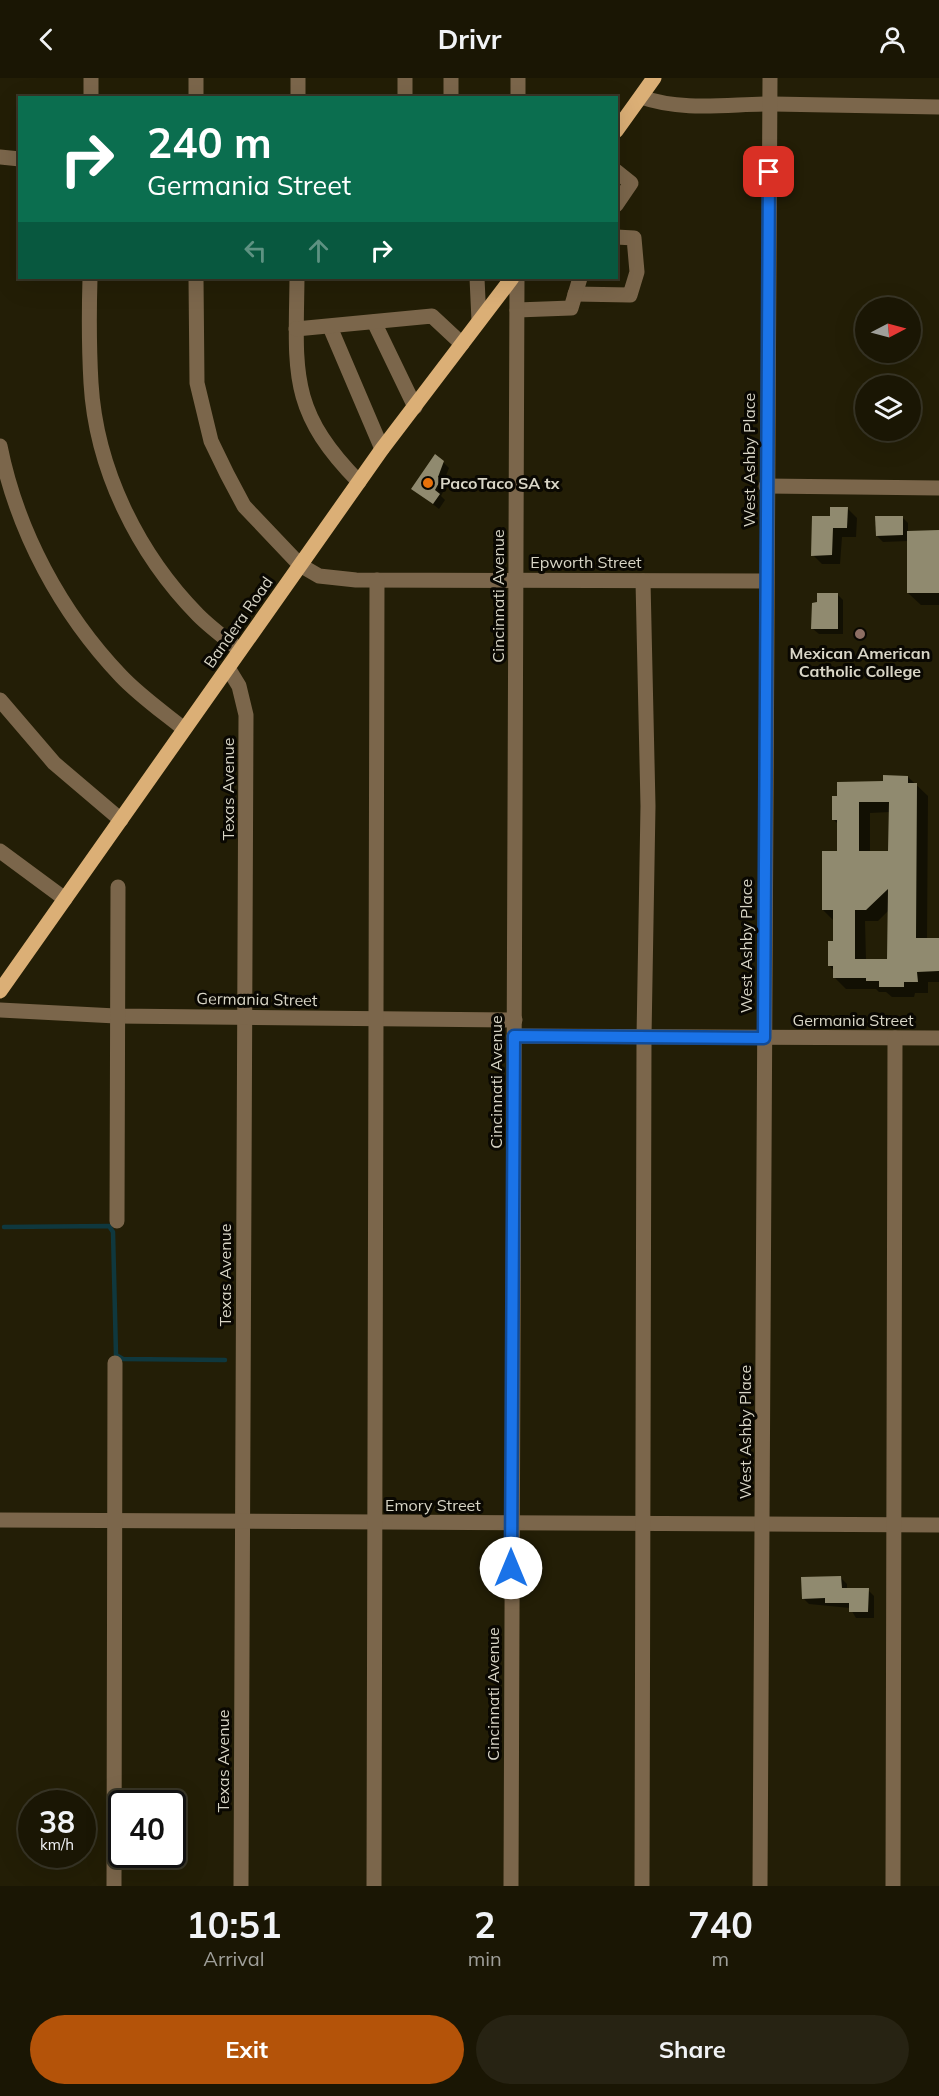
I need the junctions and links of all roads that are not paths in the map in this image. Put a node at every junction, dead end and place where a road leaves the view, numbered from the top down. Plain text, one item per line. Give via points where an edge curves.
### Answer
1 (91, 78) edge
2 (196, 78) edge
3 (298, 78) edge
4 (405, 78) edge
5 (451, 78) edge
6 (518, 78) edge
7 (654, 78) edge
8 (770, 78) edge
9 (91, 96) edge
10 (196, 96) edge
11 (298, 96) edge
12 (405, 96) edge
13 (451, 96) edge
14 (518, 96) edge
15 (640, 97) junction
16 (770, 104) junction
17 (939, 107) edge
18 (618, 128) edge
19 (0, 157) edge
20 (18, 159) edge
21 (618, 172) edge
22 (618, 202) edge
23 (618, 237) edge
24 (90, 279) edge
25 (196, 279) edge
26 (297, 279) edge
27 (477, 279) edge
28 (511, 279) edge
29 (517, 279) edge
30 (580, 279) edge
31 (575, 294) junction
32 (517, 310) junction
33 (479, 321) junction
34 (374, 322) junction
35 (330, 327) junction
36 (296, 329) junction
37 (462, 344) junction
38 (415, 407) junction
39 (0, 446) edge
40 (382, 449) junction
41 (359, 482) junction
42 (766, 486) junction
43 (939, 488) edge
44 (300, 565) junction
45 (377, 580) junction
46 (516, 580) junction
47 (643, 580) junction
48 (766, 581) junction
49 (240, 650) junction
50 (228, 668) junction
51 (0, 700) edge
52 (184, 729) junction
53 (121, 820) junction
54 (0, 851) edge
55 (118, 887) dead end
56 (65, 899) junction
57 (0, 990) edge
58 (0, 1010) edge
59 (116, 1016) junction
60 (245, 1016) junction
61 (375, 1018) junction
62 (515, 1020) junction
63 (514, 1036) junction
64 (644, 1037) junction
65 (764, 1038) junction
66 (895, 1038) junction
67 (939, 1038) edge
68 (117, 1221) dead end
69 (115, 1363) dead end
70 (0, 1520) edge
71 (114, 1521) junction
72 (242, 1523) junction
73 (375, 1523) junction
74 (511, 1523) junction
75 (643, 1524) junction
76 (762, 1524) junction
77 (894, 1525) junction
78 (939, 1525) edge
79 (114, 1886) edge
80 (241, 1886) edge
81 (374, 1886) edge
82 (511, 1886) edge
83 (642, 1886) edge
84 (760, 1886) edge
85 (893, 1886) edge

1 - 9 street
2 - 10 street
3 - 11 street
4 - 12 street
5 - 13 street
6 - 14 street
7 - 15 main road
8 - 16 street, West Ashby Place
15 - 16 street via 686,107
15 - 18 main road
16 - 17 street
16 - 42 street, West Ashby Place
19 - 20 street
21 - 22 street via 632,183
23 - 31 street via 634,238 637,272 630,295
24 - 49 street via 91,384 100,438 117,490 146,550 171,584 199,616
25 - 44 street via 197,383 211,441 244,506
26 - 36 street
27 - 33 street
28 - 33 main road, Bandera Road
29 - 32 street, Cincinnati Avenue
30 - 31 street
31 - 32 street via 571,308
32 - 46 street, Cincinnati Avenue
33 - 37 main road, Bandera Road
34 - 35 street
34 - 37 street via 432,316
34 - 38 street
35 - 36 street
35 - 40 street
36 - 41 street via 297,367 308,416 334,457
37 - 38 main road, Bandera Road
38 - 40 main road, Bandera Road
39 - 52 street via 20,516 58,594 121,677
40 - 41 main road, Bandera Road
41 - 44 main road, Bandera Road
42 - 43 street
42 - 48 street, West Ashby Place
44 - 45 street, Epworth Street via 319,576
44 - 49 main road, Bandera Road
45 - 46 street, Epworth Street
45 - 61 street
46 - 47 street, Epworth Street
46 - 62 street, Cincinnati Avenue
47 - 48 street, Epworth Street
47 - 64 street via 648,806
48 - 65 street, West Ashby Place
49 - 50 main road, Bandera Road
50 - 52 main road, Bandera Road
50 - 60 street, Texas Avenue via 239,686 246,715
51 - 53 street via 54,763
52 - 53 main road, Bandera Road
53 - 56 main road, Bandera Road
54 - 56 street
55 - 59 street
56 - 57 main road, Bandera Road
58 - 59 street, Germania Street
59 - 60 street, Germania Street
59 - 68 street
60 - 61 street, Germania Street
60 - 72 street, Texas Avenue
61 - 62 street, Germania Street
61 - 73 street
62 - 63 street, Cincinnati Avenue
63 - 64 street, Germania Street
63 - 74 street, Cincinnati Avenue
64 - 65 street, Germania Street
64 - 75 street
65 - 66 street, Germania Street
65 - 76 street, West Ashby Place
66 - 67 street, Germania Street
66 - 77 street
69 - 71 street
70 - 71 street, Emory Street
71 - 72 street, Emory Street
71 - 79 street
72 - 73 street, Emory Street
72 - 80 street, Texas Avenue
73 - 74 street, Emory Street
73 - 81 street
74 - 75 street, Emory Street
74 - 82 street, Cincinnati Avenue
75 - 76 street, Emory Street
75 - 83 street
76 - 77 street, Emory Street
76 - 84 street, West Ashby Place
77 - 78 street, Emory Street
77 - 85 street

